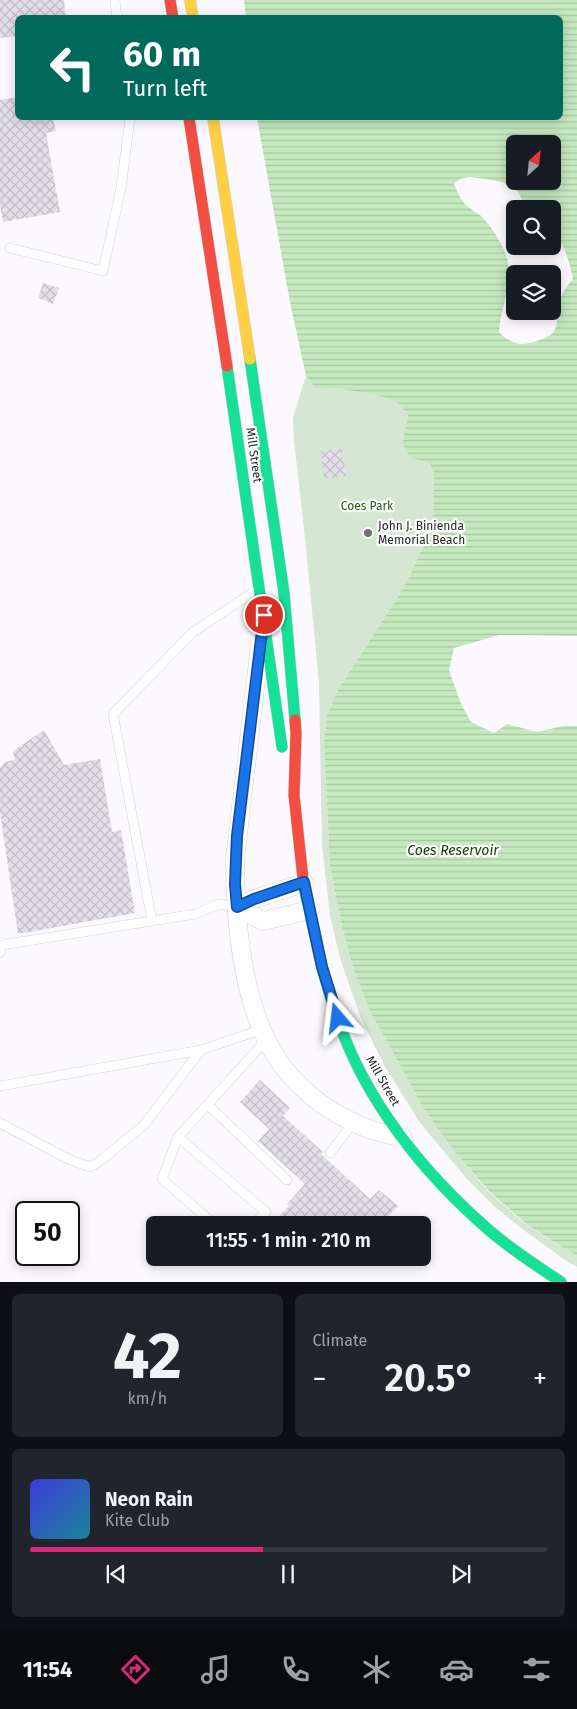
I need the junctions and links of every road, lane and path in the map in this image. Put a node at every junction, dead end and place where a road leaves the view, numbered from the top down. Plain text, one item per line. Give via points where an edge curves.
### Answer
1 (115, 0) edge
2 (170, 0) edge
3 (190, 0) edge
4 (117, 15) edge
5 (170, 15) edge
6 (192, 15) edge
7 (130, 120) edge
8 (189, 120) edge
9 (213, 120) edge
10 (10, 248) dead end
11 (260, 588) junction
12 (264, 615) junction
13 (294, 795) junction
14 (304, 882) junction
15 (237, 907) junction
16 (310, 910) junction
17 (152, 921) junction
18 (0, 953) edge
19 (265, 1034) junction
20 (201, 1050) junction
21 (0, 1086) edge
22 (208, 1104) junction
23 (0, 1123) edge
24 (353, 1123) junction
25 (178, 1137) junction
26 (403, 1138) junction
27 (330, 1153) dead end
28 (287, 1180) dead end
29 (205, 1216) edge
30 (262, 1216) edge
31 (561, 1282) edge

1 - 4 lane
2 - 5 main road
3 - 6 main road
7 - 10 lane via 121,188 103,271
8 - 11 main road, Mill Street
9 - 13 main road, Mill Street via 284,593 296,733
11 - 12 main road, Mill Street
11 - 17 lane via 193,632 112,714
12 - 13 main road, Mill Street via 281,741
12 - 15 street via 237,836
13 - 14 main road, Mill Street
14 - 15 street
14 - 16 main road, Mill Street
15 - 16 street via 263,921
15 - 17 lane via 219,904 195,914
15 - 19 street via 253,1006
16 - 26 main road, Mill Street via 322,967 347,1042 357,1066
17 - 18 lane via 2,945
19 - 20 lane
19 - 22 lane
19 - 24 street via 275,1055 302,1088
20 - 21 lane
20 - 23 lane via 144,1125 90,1167
22 - 25 lane
22 - 28 lane
24 - 26 street
24 - 27 lane
25 - 29 lane via 162,1179
25 - 30 lane via 266,1212
26 - 31 main road, Mill Street via 454,1198 491,1232

